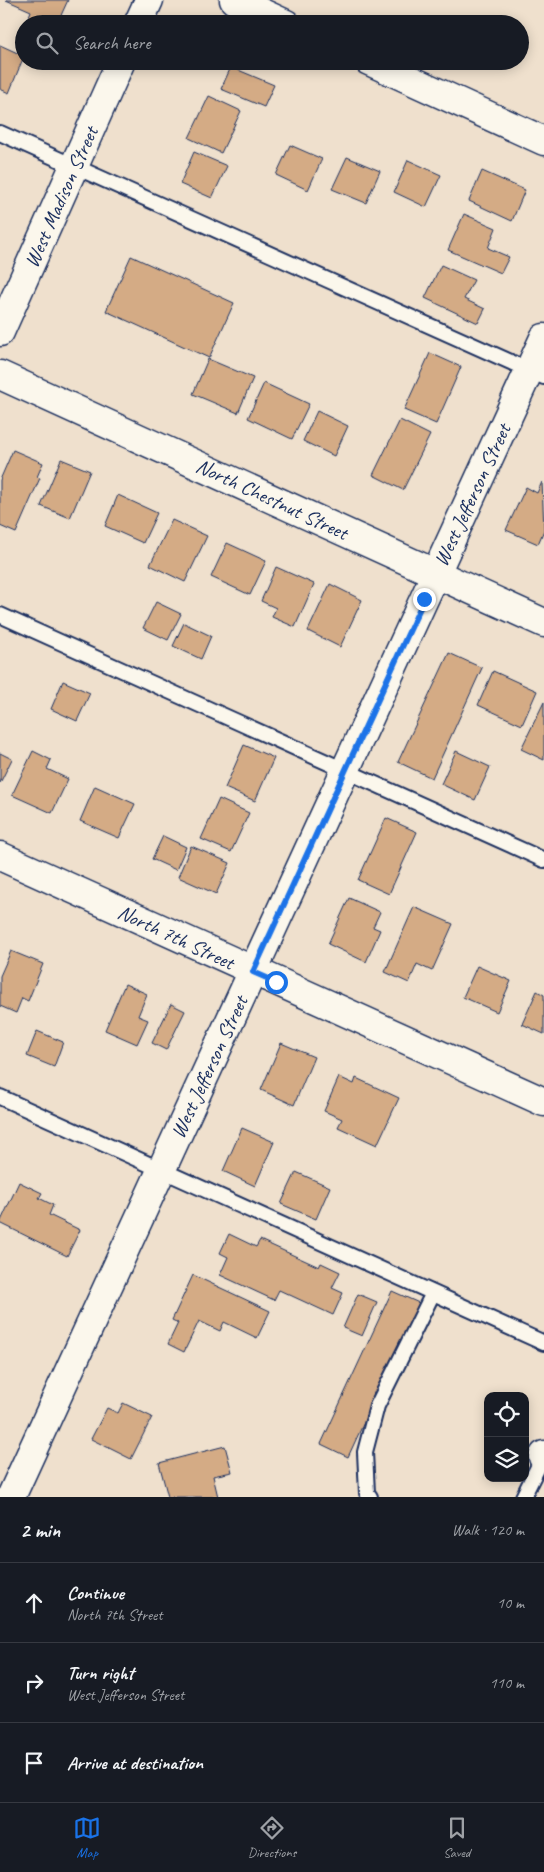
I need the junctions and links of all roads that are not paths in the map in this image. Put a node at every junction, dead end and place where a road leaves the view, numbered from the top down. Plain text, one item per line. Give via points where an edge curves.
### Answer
1 (149, 0) edge
2 (234, 0) edge
3 (142, 15) edge
4 (266, 15) edge
5 (117, 70) edge
6 (389, 70) edge
7 (0, 132) edge
8 (544, 141) edge
9 (74, 167) junction
10 (0, 332) edge
11 (544, 338) edge
12 (536, 374) edge
13 (0, 375) edge
14 (436, 574) junction
15 (0, 615) edge
16 (544, 623) edge
17 (346, 770) junction
18 (0, 856) edge
19 (544, 860) edge
20 (253, 972) junction
21 (0, 1097) edge
22 (544, 1102) edge
23 (161, 1170) junction
24 (434, 1293) junction
25 (544, 1343) edge
26 (544, 1456) edge
27 (11, 1497) edge
28 (370, 1497) edge
29 (523, 1497) edge

1 - 3 street
2 - 4 street
5 - 9 street, West Madison Street
6 - 8 street
7 - 9 lane
9 - 10 street, West Madison Street
9 - 12 lane
11 - 12 street, West Jefferson Street
12 - 14 street, West Jefferson Street
13 - 14 street, North Chestnut Street
14 - 16 street, North Chestnut Street
14 - 17 street, West Jefferson Street
15 - 17 lane
17 - 19 lane
17 - 20 street, West Jefferson Street
18 - 20 street, North 7th Street
20 - 22 street, North 7th Street
20 - 23 street, West Jefferson Street
21 - 23 lane
23 - 24 lane
23 - 27 street, West Jefferson Street
24 - 25 lane
24 - 28 lane via 377,1406 365,1452 367,1494
26 - 29 lane

